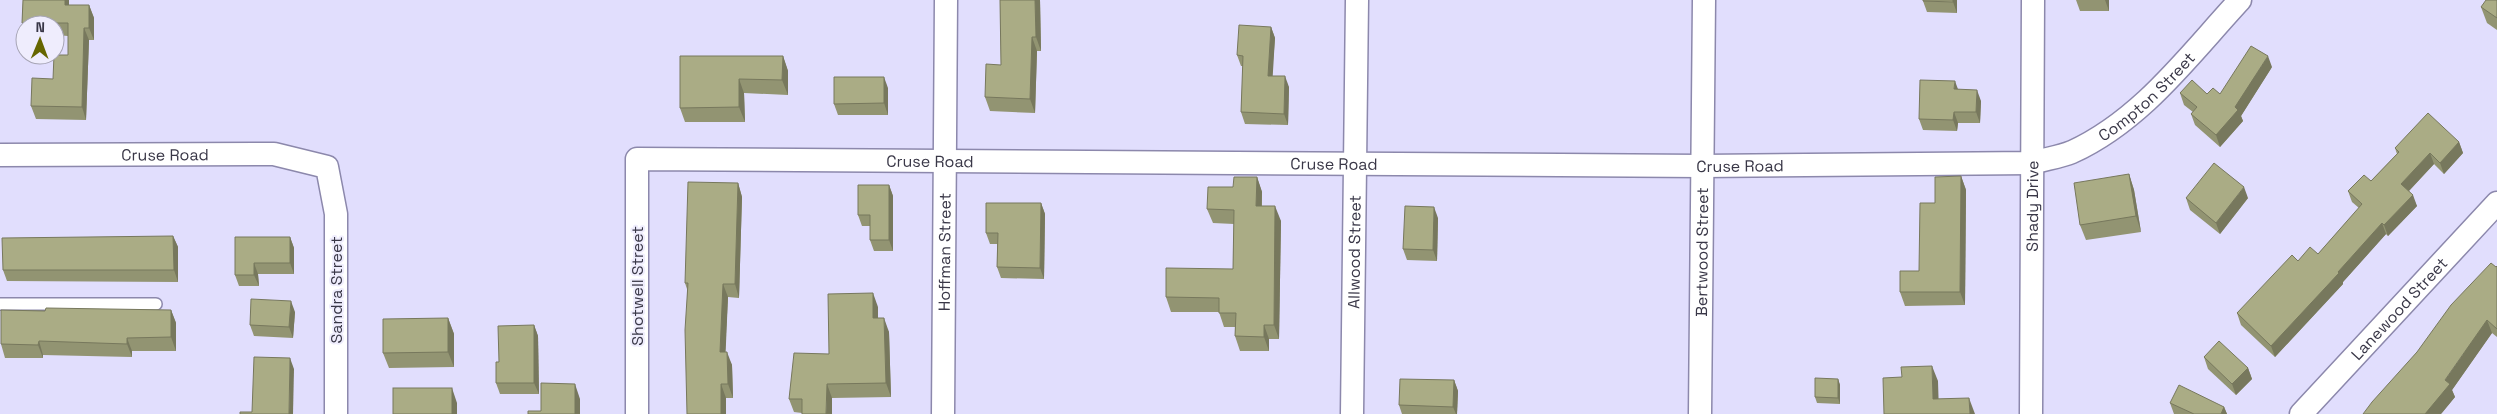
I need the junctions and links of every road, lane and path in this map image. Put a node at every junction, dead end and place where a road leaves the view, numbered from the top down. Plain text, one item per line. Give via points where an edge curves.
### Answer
1 (946, 0) edge
2 (1357, 0) edge
3 (1704, 0) edge
4 (2033, 0) edge
5 (2240, 0) edge
6 (0, 155) edge
7 (637, 159) joint
8 (944, 162) junction
9 (1356, 163) junction
10 (2032, 163) junction
11 (1702, 166) junction
12 (327, 167) joint
13 (2497, 203) edge
14 (0, 304) edge
15 (156, 304) dead end
16 (336, 414) edge
17 (637, 414) edge
18 (943, 414) edge
19 (1352, 414) edge
20 (1700, 414) edge
21 (2031, 414) edge
22 (2301, 414) edge

1 - 8 street, Hoffman Street
2 - 9 street, Allwood Street
3 - 11 street, Bertwood Street
4 - 10 street, Shady Drive
5 - 10 street, Compton Street via 2144,105 2114,129 2071,153
6 - 12 street, Cruse Road via 274,154
7 - 8 street, Cruse Road
7 - 17 street, Shotwell Street
8 - 9 street, Cruse Road
8 - 18 street, Hoffman Street
9 - 11 street, Cruse Road
9 - 19 street, Allwood Street
10 - 11 street, Cruse Road
10 - 21 street, Shady Drive
11 - 20 street, Bertwood Street
12 - 16 street, Sandra Street via 336,214
13 - 22 street, Lanewood Street
14 - 15 lane

